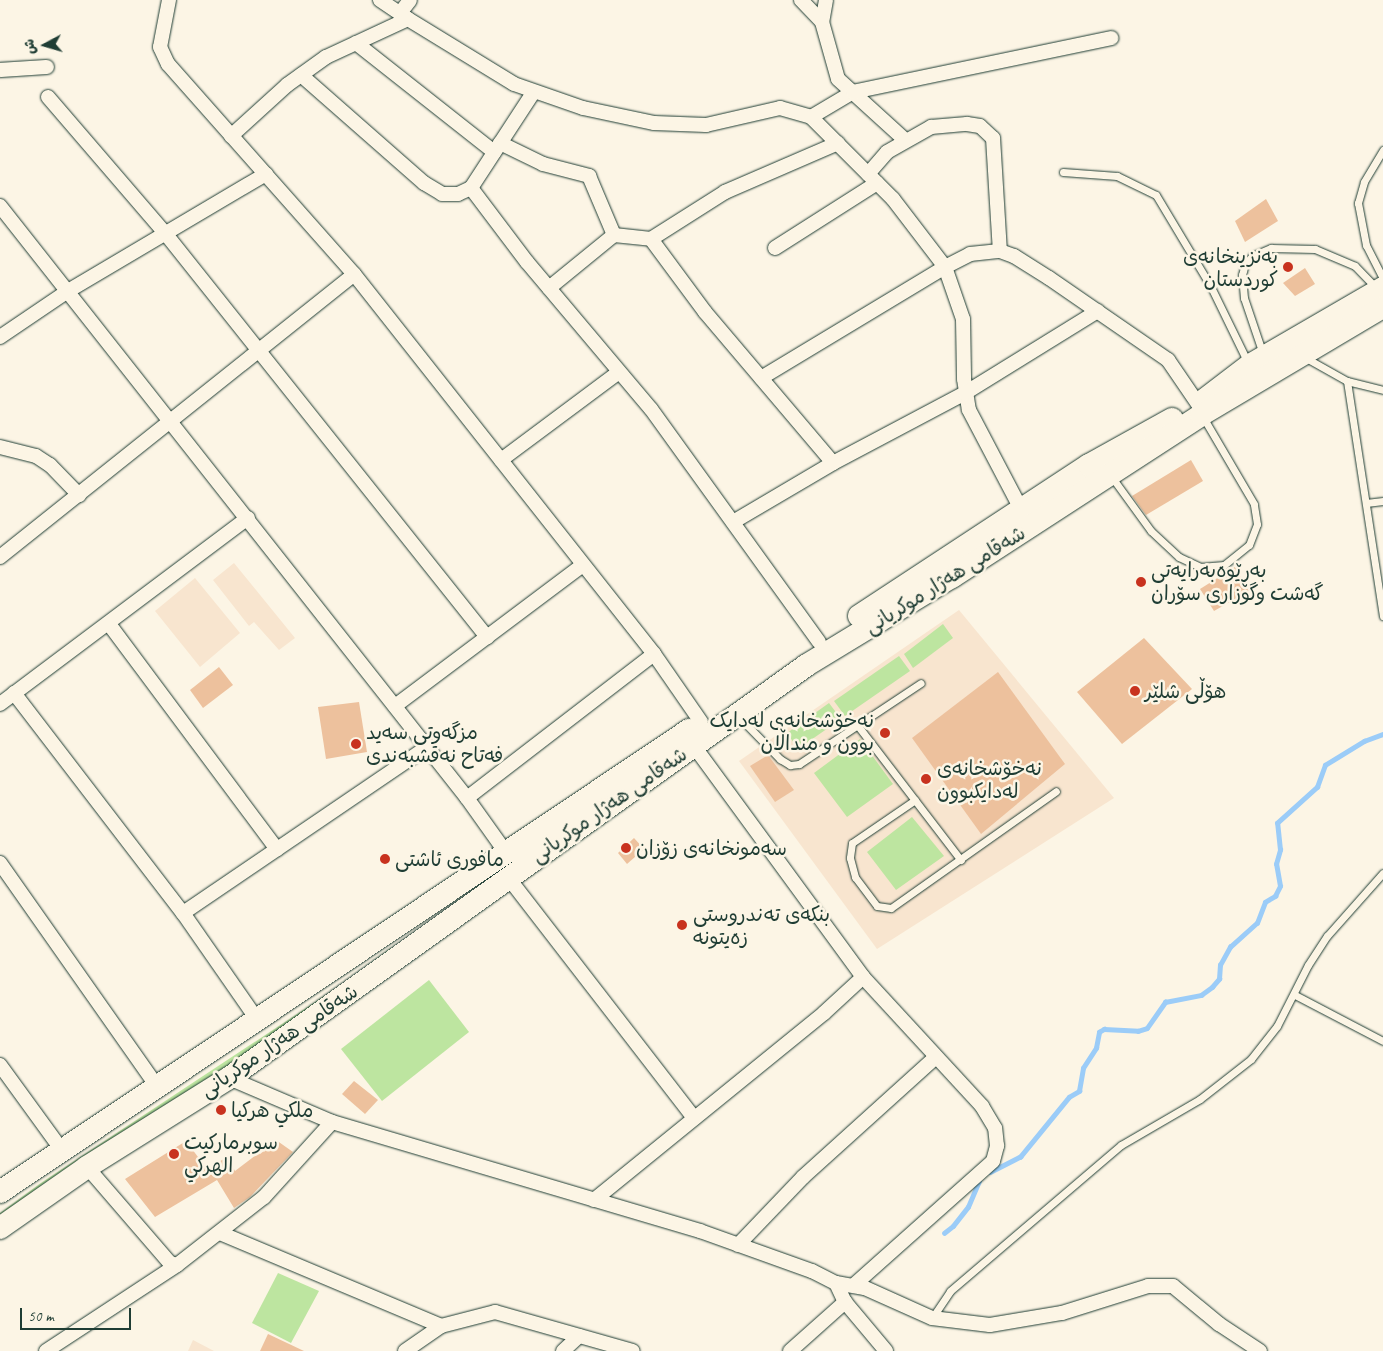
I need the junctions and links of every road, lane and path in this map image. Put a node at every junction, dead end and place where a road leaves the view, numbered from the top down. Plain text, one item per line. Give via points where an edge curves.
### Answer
1 (169, 0) edge
2 (380, 0) edge
3 (410, 0) edge
4 (801, 0) edge
5 (826, 0) edge
6 (404, 16) junction
7 (822, 22) junction
8 (1111, 38) dead end
9 (356, 43) junction
10 (47, 67) dead end
11 (0, 70) edge
12 (301, 75) junction
13 (853, 92) junction
14 (533, 93) junction
15 (48, 97) dead end
16 (811, 117) junction
17 (231, 136) junction
18 (905, 140) junction
19 (838, 143) junction
20 (497, 148) junction
21 (1383, 150) edge
22 (1063, 172) dead end
23 (266, 174) junction
24 (872, 178) junction
25 (471, 188) junction
26 (0, 206) edge
27 (165, 233) junction
28 (614, 235) junction
29 (651, 239) junction
30 (775, 248) dead end
31 (1000, 251) junction
32 (945, 267) junction
33 (354, 274) junction
34 (549, 288) junction
35 (68, 291) junction
36 (1382, 291) edge
37 (1098, 311) junction
38 (0, 337) edge
39 (258, 351) junction
40 (1303, 356) junction
41 (1257, 361) junction
42 (619, 372) junction
43 (761, 378) junction
44 (1347, 381) junction
45 (1383, 390) edge
46 (965, 393) junction
47 (1199, 410) junction
48 (172, 421) junction
49 (0, 447) edge
50 (501, 460) junction
51 (833, 463) junction
52 (1111, 475) junction
53 (79, 495) junction
54 (1383, 501) edge
55 (1366, 503) junction
56 (1021, 509) junction
57 (248, 518) junction
58 (733, 522) junction
59 (0, 557) edge
60 (583, 565) junction
61 (1383, 616) edge
62 (109, 624) junction
63 (487, 637) junction
64 (819, 642) junction
65 (654, 654) junction
66 (921, 683) dead end
67 (14, 693) junction
68 (0, 704) edge
69 (395, 706) junction
70 (737, 714) junction
71 (701, 722) junction
72 (858, 726) junction
73 (694, 746) junction
74 (427, 747) junction
75 (1056, 790) dead end
76 (467, 798) junction
77 (915, 800) junction
78 (277, 848) junction
79 (507, 854) junction
80 (961, 860) junction
81 (0, 863) edge
82 (1383, 873) edge
83 (507, 876) junction
84 (183, 913) junction
85 (414, 916) junction
86 (430, 936) junction
87 (863, 977) junction
88 (1295, 995) junction
89 (256, 1018) junction
90 (1383, 1041) edge
91 (936, 1057) junction
92 (0, 1065) edge
93 (229, 1078) junction
94 (157, 1086) junction
95 (694, 1118) junction
96 (332, 1122) junction
97 (61, 1149) junction
98 (86, 1167) junction
99 (0, 1192) edge
100 (594, 1200) junction
101 (0, 1228) edge
102 (220, 1233) junction
103 (738, 1245) junction
104 (177, 1265) junction
105 (836, 1283) junction
106 (854, 1285) junction
107 (845, 1302) junction
108 (932, 1318) junction
109 (441, 1326) junction
110 (579, 1336) junction
111 (46, 1351) edge
112 (405, 1351) edge
113 (563, 1351) edge
114 (633, 1351) edge
115 (790, 1351) edge
116 (886, 1351) edge
117 (1260, 1351) edge

1 - 17 street via 160,47 168,64
2 - 6 street
3 - 6 street
4 - 7 street
5 - 7 street
6 - 9 street
6 - 14 street
7 - 13 street via 838,80
8 - 13 street
9 - 12 street
9 - 20 street
10 - 11 street
12 - 17 street
12 - 25 street via 424,183 442,194 458,194
13 - 16 street
13 - 18 street
14 - 16 street via 583,108 654,123 706,125 780,108
14 - 20 street
15 - 27 street
16 - 19 street
17 - 23 street
18 - 24 street via 887,152
18 - 31 street via 931,128 967,124 989,132 993,138
19 - 24 street
19 - 29 street via 725,192
20 - 25 street
20 - 28 street via 589,176
21 - 36 lane via 1364,182 1358,203 1366,245
22 - 41 lane via 1117,176 1156,195
23 - 27 street
23 - 33 street
24 - 30 street
24 - 32 street via 893,199
25 - 34 street
26 - 35 street
27 - 35 street
27 - 39 street
28 - 29 street
28 - 34 street
29 - 43 street via 705,312
31 - 32 street via 970,254
31 - 37 street via 1014,256
32 - 43 street
32 - 46 street via 963,319
33 - 39 street
33 - 50 street
34 - 42 street
35 - 38 street
35 - 48 street
36 - 40 highway, شەقامی ھەژار موکریانی
36 - 41 highway, شەقامی ھەژار موکریانی
36 - 41 lane via 1355,266 1315,249 1271,248 1252,256 1242,275
37 - 46 street
37 - 47 street via 1168,360
39 - 48 street
39 - 63 street
40 - 44 lane
40 - 47 highway, شەقامی ھەژار موکریانی
41 - 47 highway, شەقامی ھەژار موکریانی
42 - 50 street
42 - 58 street
43 - 51 street
44 - 45 lane
44 - 55 lane
46 - 51 street
46 - 56 street via 969,410
47 - 52 highway, شەقامی ھەژار موکریانی
47 - 52 lane via 1254,504 1257,524 1249,545 1224,565 1200,567 1179,557 1151,532
47 - 56 highway, شەقامی ھەژار موکریانی via 1089,465
48 - 53 street
48 - 57 street
49 - 53 street via 36,456 50,465
50 - 60 street
51 - 58 street
52 - 70 highway, شەقامی ھەژار موکریانی via 807,665
53 - 59 street
54 - 55 lane
55 - 61 lane
56 - 64 highway, شەقامی ھەژار موکریانی
57 - 62 street
57 - 69 street
58 - 64 street
60 - 63 street
60 - 65 street
62 - 67 street
62 - 78 street
63 - 69 street
64 - 71 highway, شەقامی ھەژار موکریانی
65 - 71 street
65 - 76 street
66 - 72 lane
67 - 68 street
67 - 84 street
69 - 74 street
70 - 72 lane via 780,759 790,765 806,762
70 - 73 highway, شەقامی ھەژار موکریانی
71 - 79 highway, شەقامی ھەژار موکریانی
72 - 77 lane
73 - 83 highway, شەقامی ھەژار موکریانی
73 - 87 street
74 - 76 street
74 - 78 street
75 - 80 lane
76 - 79 street
77 - 80 lane
77 - 80 lane via 852,843 850,858 855,877 877,906 890,908
78 - 84 street
79 - 85 highway, شەقامی ھەژار موکریانی
81 - 94 street
82 - 88 lane via 1327,936 1308,965
83 - 86 highway, شەقامی ھەژار موکریانی
83 - 95 street
84 - 89 street
85 - 86 highway
85 - 89 highway, شەقامی ھەژار موکریانی
86 - 93 highway, شەقامی ھەژار موکریانی
87 - 91 street
87 - 95 street via 824,1014
88 - 90 lane
88 - 108 lane via 1277,1026 1250,1059 1200,1099 1121,1145 950,1291
89 - 94 highway, شەقامی ھەژار موکریانی
91 - 103 street via 803,1177
91 - 106 street via 982,1106 995,1128 998,1146 993,1161
92 - 97 street
93 - 96 street
93 - 98 highway, شەقامی ھەژار موکریانی
94 - 97 highway, شەقامی ھەژار موکریانی
95 - 100 street
96 - 100 street
96 - 102 street via 264,1197
97 - 99 highway, شەقامی ھەژار موکریانی
98 - 101 highway, شەقامی ھەژار موکریانی
98 - 104 street via 170,1263
100 - 103 street
102 - 104 street
102 - 109 street
103 - 105 street via 812,1271
104 - 111 street
105 - 106 street
105 - 107 street
106 - 108 street
107 - 115 street
107 - 116 street
108 - 117 street via 990,1325 1022,1321 1062,1313 1148,1286 1173,1286 1219,1324
109 - 110 street via 495,1312
109 - 112 street
110 - 113 street
110 - 114 street

